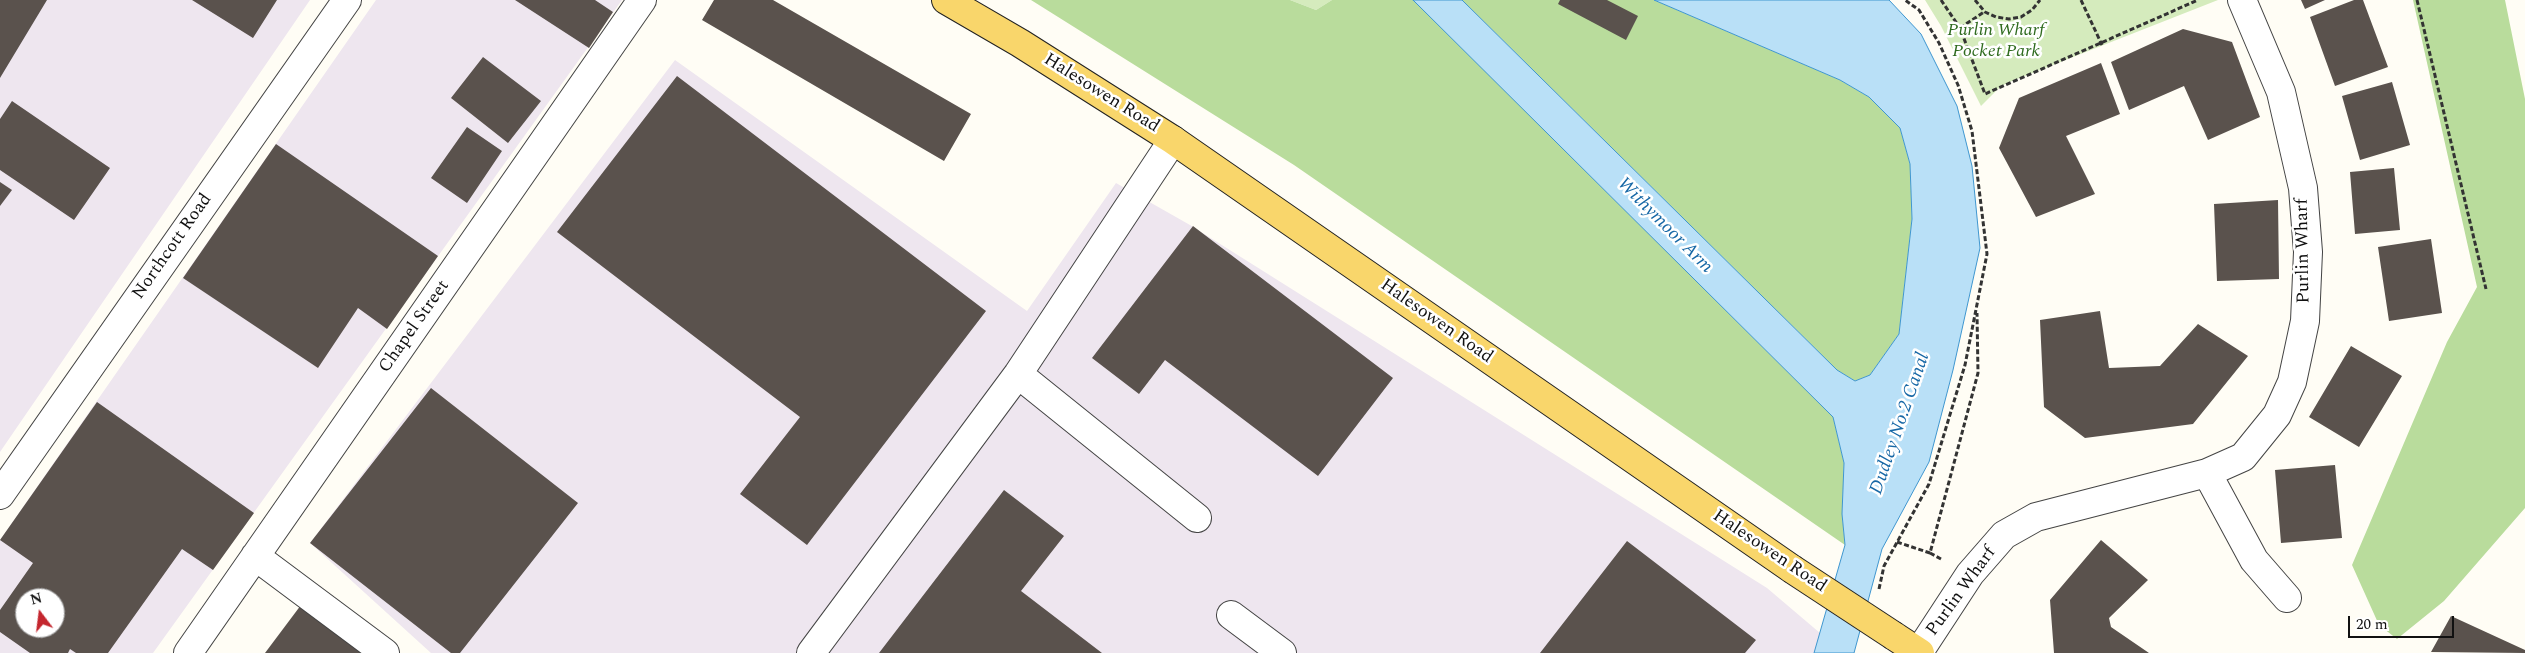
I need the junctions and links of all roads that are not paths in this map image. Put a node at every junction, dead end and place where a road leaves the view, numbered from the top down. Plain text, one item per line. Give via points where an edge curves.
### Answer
1 (347, 0) edge
2 (642, 0) edge
3 (946, 0) edge
4 (2242, 0) edge
5 (1173, 140) junction
6 (1018, 374) junction
7 (2207, 473) junction
8 (0, 495) edge
9 (1196, 518) dead end
10 (256, 556) junction
11 (2287, 598) dead end
12 (1232, 615) dead end
13 (188, 653) edge
14 (385, 653) edge
15 (811, 653) edge
16 (1282, 653) edge
17 (1919, 653) edge

1 - 8 street, Northcott Road
2 - 10 street, Chapel Street
3 - 5 main road, Halesowen Road
4 - 7 street, Purlin Wharf via 2281,92 2303,188 2308,252 2306,321 2292,382 2278,415 2243,457
5 - 6 street
5 - 17 main road, Halesowen Road, bridge via 1792,569
6 - 9 street
6 - 15 street
7 - 11 street via 2254,560
7 - 17 street, Purlin Wharf via 2036,517 2004,534 1970,574
10 - 13 street, Chapel Street
10 - 14 street
12 - 16 street

